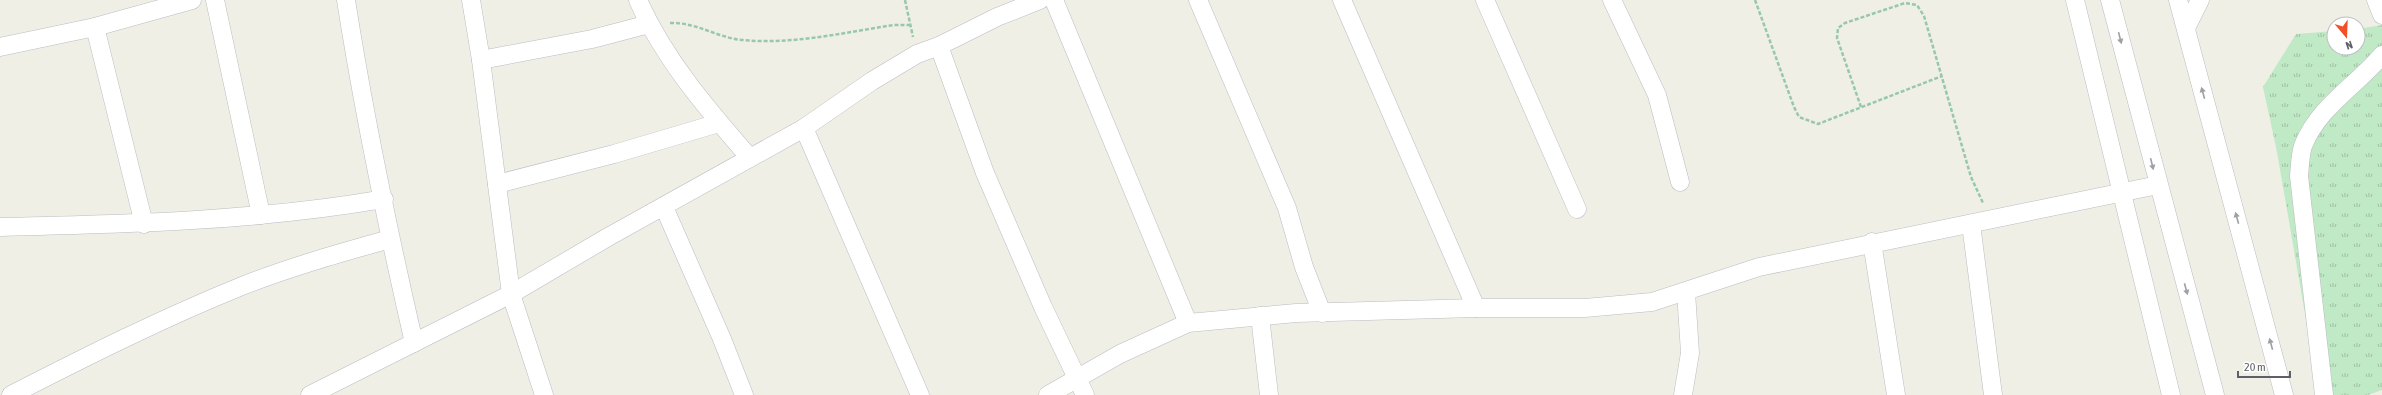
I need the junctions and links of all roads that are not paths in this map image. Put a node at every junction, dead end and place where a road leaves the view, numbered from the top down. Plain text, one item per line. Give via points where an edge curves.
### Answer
1 (192, 0) edge
2 (215, 0) edge
3 (346, 0) edge
4 (470, 0) edge
5 (638, 0) edge
6 (1040, 0) edge
7 (1054, 0) edge
8 (1198, 0) edge
9 (1342, 0) edge
10 (1485, 0) edge
11 (1612, 0) edge
12 (2075, 0) edge
13 (2110, 0) edge
14 (2178, 0) edge
15 (2200, 0) edge
16 (2376, 0) edge
17 (2382, 14) edge
18 (649, 24) junction
19 (96, 27) junction
20 (2186, 28) junction
21 (939, 46) junction
22 (0, 47) edge
23 (2382, 55) edge
24 (481, 60) junction
25 (719, 123) junction
26 (804, 128) junction
27 (750, 158) junction
28 (1680, 182) dead end
29 (497, 184) junction
30 (2158, 186) junction
31 (2122, 194) junction
32 (384, 199) junction
33 (664, 207) junction
34 (1577, 209) dead end
35 (261, 215) junction
36 (144, 224) junction
37 (1971, 224) junction
38 (0, 227) edge
39 (390, 239) junction
40 (1872, 242) junction
41 (1686, 292) junction
42 (511, 294) junction
43 (1476, 308) junction
44 (1322, 312) junction
45 (1260, 316) junction
46 (1188, 323) junction
47 (414, 343) junction
48 (2277, 367) junction
49 (1077, 379) junction
50 (11, 395) edge
51 (310, 395) edge
52 (544, 395) edge
53 (744, 395) edge
54 (920, 395) edge
55 (1048, 395) edge
56 (1085, 395) edge
57 (1269, 395) edge
58 (1683, 395) edge
59 (1896, 395) edge
60 (1993, 395) edge
61 (2171, 395) edge
62 (2214, 395) edge
63 (2284, 395) edge
64 (2291, 395) edge
65 (2324, 395) edge

1 - 19 street
2 - 35 street
3 - 32 street via 357,70
4 - 24 street
5 - 18 street
6 - 21 street via 997,17
7 - 46 street
8 - 44 street via 1286,208 1304,267
9 - 43 street
10 - 34 street
11 - 28 street via 1657,95
12 - 31 street
13 -> 30 street
14 - 20 street
15 - 20 street
16 - 17 street
18 - 24 street via 592,39
18 - 25 street
19 - 22 street
19 - 36 street
48 -> 20 street
21 - 26 street via 916,54
21 - 49 street via 985,173
23 - 65 street via 2370,70 2342,92 2316,124 2303,146 2299,176
24 - 29 street
25 - 27 street
25 - 29 street via 614,154
26 - 27 street
26 - 54 street
27 - 33 street
29 - 42 street
30 - 31 street
30 -> 62 street
31 - 37 street
31 - 61 street
32 - 35 street
32 - 39 street
33 - 42 street
33 - 53 street
35 - 36 street
36 - 38 street
37 - 40 street
37 - 60 street
39 - 47 street
39 - 50 street via 243,286 131,334
40 - 41 street via 1738,272
40 - 59 street
41 - 43 street via 1652,302 1585,308
41 - 58 street via 1690,353
42 - 47 street
42 - 52 street
43 - 44 street
44 - 45 street
45 - 46 street
45 - 57 street
46 - 49 street via 1120,354
47 - 51 street
48 - 63 street
48 - 64 street
49 - 55 street
49 - 56 street

